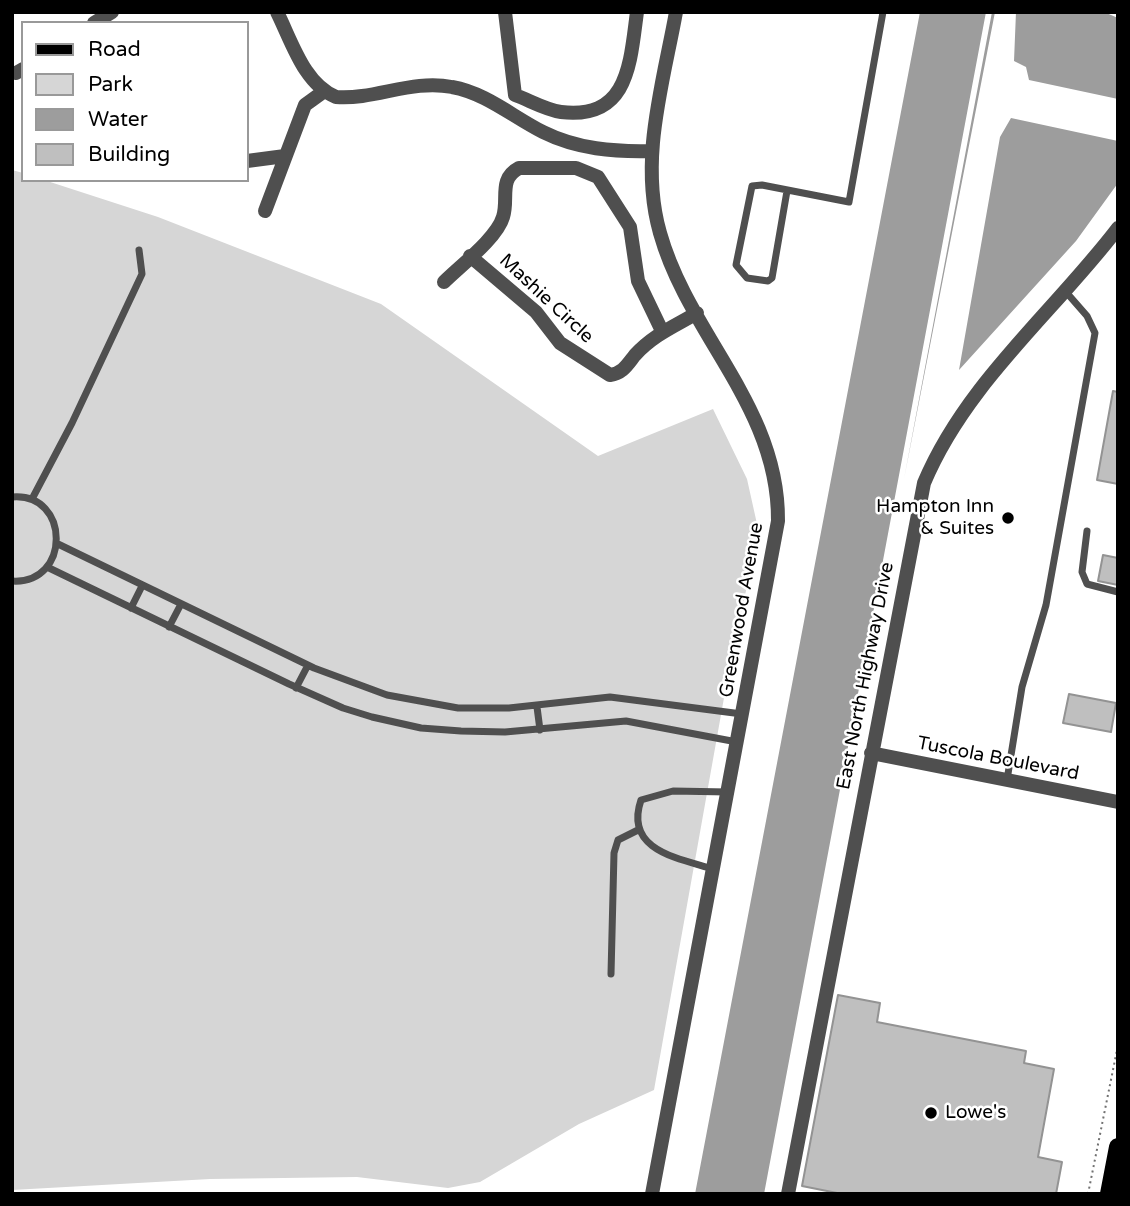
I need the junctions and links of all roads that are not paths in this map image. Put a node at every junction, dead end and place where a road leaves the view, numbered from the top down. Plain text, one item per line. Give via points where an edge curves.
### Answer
1 (277, 12) edge
2 (505, 12) edge
3 (636, 12) edge
4 (676, 12) edge
5 (883, 12) edge
6 (323, 92) junction
7 (549, 108) junction
8 (543, 132) junction
9 (567, 142) junction
10 (652, 151) junction
11 (285, 156) junction
12 (248, 161) edge
13 (561, 167) junction
14 (787, 191) junction
15 (265, 211) dead end
16 (1118, 228) edge
17 (139, 250) dead end
18 (470, 256) junction
19 (444, 282) dead end
20 (1066, 292) junction
21 (697, 313) junction
22 (662, 331) junction
23 (12, 497) edge
24 (33, 499) junction
25 (1087, 531) dead end
26 (58, 544) junction
27 (47, 567) junction
28 (12, 581) edge
29 (142, 586) junction
30 (1118, 592) edge
31 (181, 604) junction
32 (131, 608) junction
33 (169, 626) junction
34 (308, 665) junction
35 (296, 688) junction
36 (537, 707) junction
37 (743, 714) junction
38 (540, 730) junction
39 (738, 742) junction
40 (871, 753) junction
41 (1007, 781) junction
42 (728, 792) junction
43 (1118, 802) edge
44 (638, 830) junction
45 (714, 869) junction
46 (611, 974) dead end
47 (1118, 1147) edge
48 (652, 1194) edge
49 (788, 1194) edge
50 (1109, 1194) edge

1 - 6 street via 311,79
2 - 7 street via 515,95
3 - 7 street via 625,79 616,98 599,109 561,112
4 - 10 street, Greenwood Avenue
5 - 14 lane via 849,202
6 - 8 street via 344,97 423,84 456,87
6 - 11 street via 305,105
7 - 8 street
8 - 9 street
9 - 10 street via 598,149
9 - 13 street
10 - 21 street, Greenwood Avenue via 659,232
11 - 12 street
11 - 15 street
13 - 18 street, Mashie Circle via 512,172 506,182 501,223
13 - 22 street, Mashie Circle via 598,177 626,219 638,281
14 - 14 lane via 772,278 747,278 736,265 749,191 758,184
16 - 20 street, East North Highway Drive
17 - 24 lane via 142,274
18 - 19 street, Mashie Circle
18 - 22 street, Mashie Circle via 536,312 561,343 602,373 623,371
20 - 40 street, East North Highway Drive via 978,389 938,450 916,511
20 - 41 lane via 1095,333 1047,601 1022,687
21 - 22 street, Mashie Circle
21 - 37 street, Greenwood Avenue via 755,417 776,479 778,521
23 - 24 lane
24 - 26 lane via 52,518
25 - 30 lane via 1082,572 1087,583
26 - 27 lane
26 - 29 lane
27 - 28 lane via 34,578
27 - 32 lane
29 - 31 lane
29 - 32 lane
31 - 33 lane
31 - 34 lane
32 - 33 lane
33 - 35 lane
34 - 35 lane
34 - 36 lane via 387,695 458,708
35 - 38 lane via 343,708 421,728
36 - 37 lane via 610,697
36 - 38 lane
37 - 39 street, Greenwood Avenue
38 - 39 lane via 626,721
39 - 42 street, Greenwood Avenue
40 - 41 street, Tuscola Boulevard
40 - 49 street, East North Highway Drive
41 - 43 street, Tuscola Boulevard
42 - 44 lane via 673,791 641,800
42 - 45 street, Greenwood Avenue
44 - 45 lane via 670,856
44 - 46 lane via 618,840 614,853
45 - 48 street, Greenwood Avenue
47 - 50 main road

